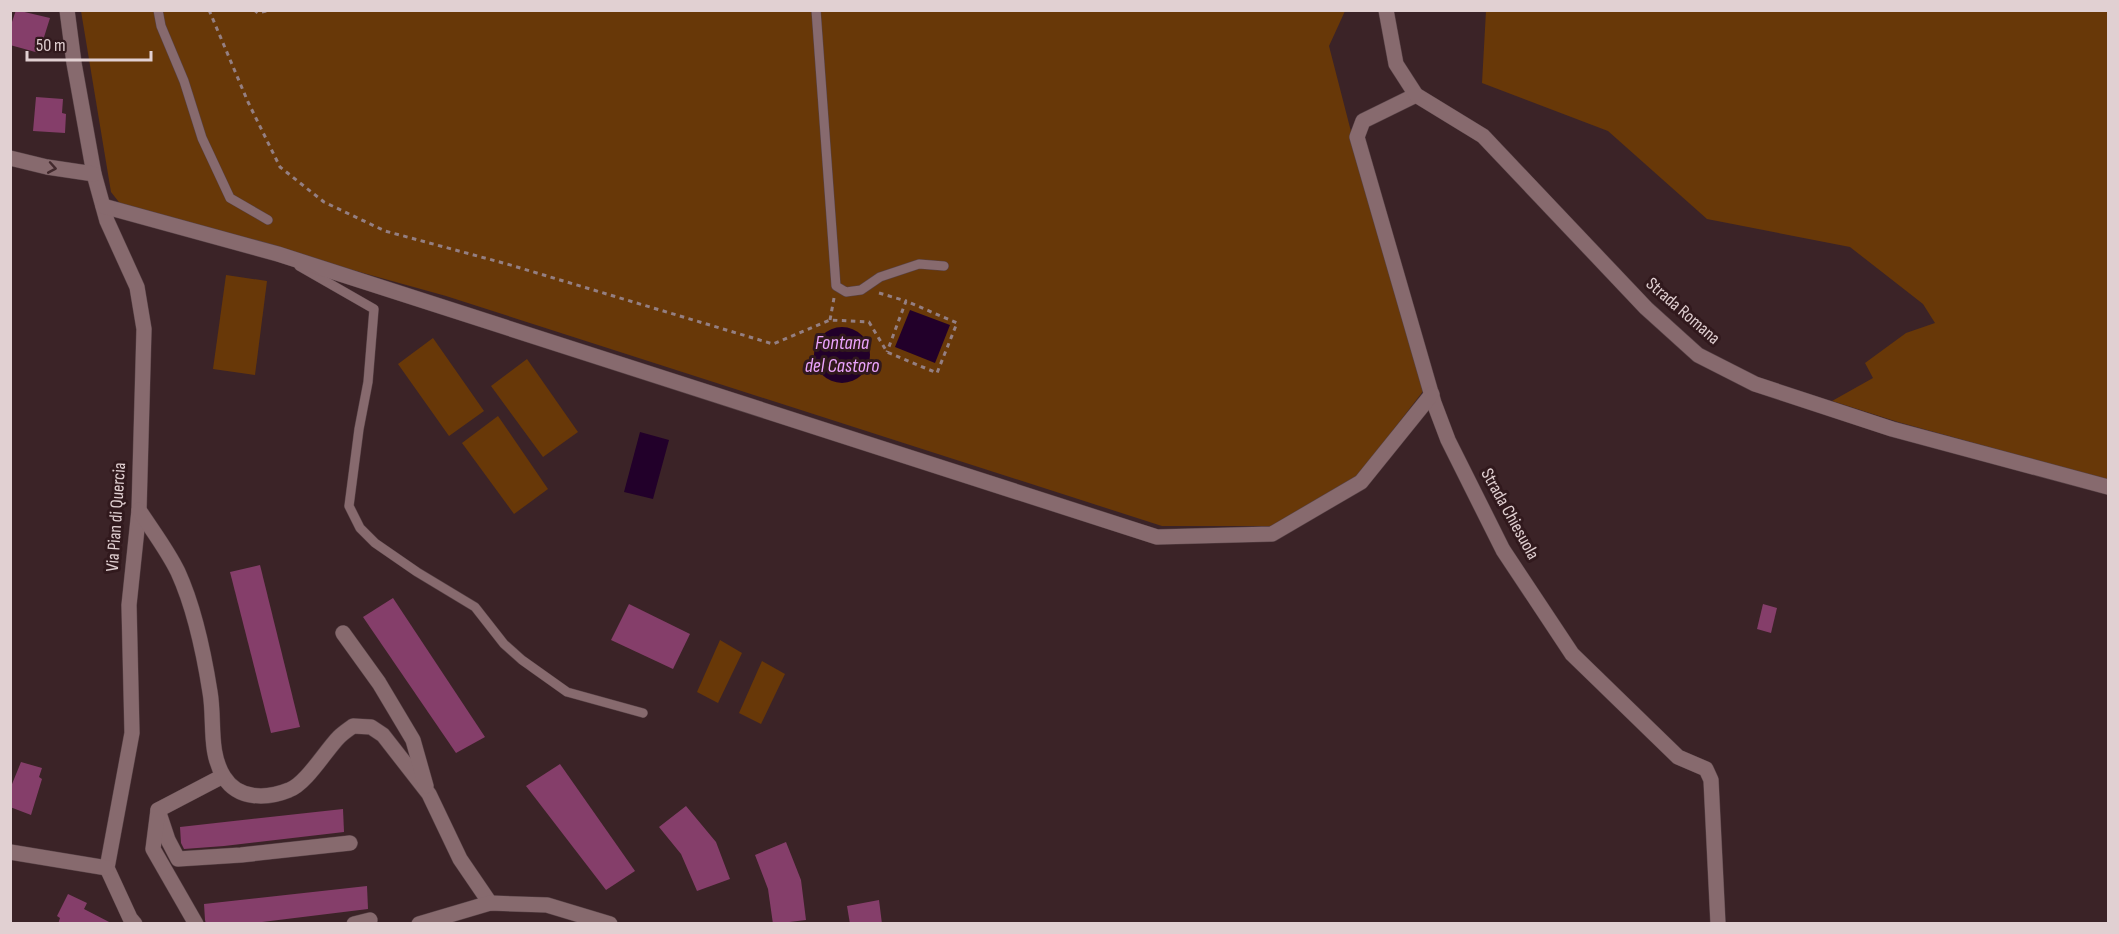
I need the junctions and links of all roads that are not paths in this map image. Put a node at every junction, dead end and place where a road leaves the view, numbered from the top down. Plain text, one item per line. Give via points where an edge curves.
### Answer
1 (67, 10) edge
2 (158, 10) edge
3 (816, 10) edge
4 (1386, 10) edge
5 (1416, 95) junction
6 (10, 158) edge
7 (94, 174) junction
8 (103, 206) junction
9 (268, 220) dead end
10 (278, 254) junction
11 (945, 266) dead end
12 (1432, 394) junction
13 (2109, 487) edge
14 (139, 510) junction
15 (343, 633) dead end
16 (643, 713) dead end
17 (223, 776) junction
18 (429, 794) junction
19 (158, 810) junction
20 (350, 843) dead end
21 (10, 852) edge
22 (107, 868) junction
23 (490, 903) junction
24 (370, 920) dead end
25 (135, 924) edge
26 (196, 924) edge
27 (354, 924) edge
28 (419, 924) edge
29 (610, 924) edge
30 (1718, 924) edge

1 - 7 street, Via Pian di Quercia
2 - 9 lane via 202,138 230,198
3 - 11 lane via 836,286 846,292 861,290 880,277 919,264
4 - 5 street, Strada Romana via 1396,64
5 - 12 street, Strada Chiesuola via 1363,121 1357,137
5 - 13 street, Strada Romana via 1484,136 1646,308 1698,355 1755,384 1892,429
6 -> 7 street
7 - 8 street, Via Pian di Quercia
8 - 10 street
8 - 14 street, Via Pian di Quercia via 137,287 144,329
10 - 12 street via 1157,537 1272,534 1361,482
10 - 16 lane via 374,309 368,382 349,506 360,528 375,543 474,607 504,644 567,692
12 - 30 street, Strada Chiesuola via 1448,440 1503,550 1572,654 1678,757 1706,769 1711,780
14 - 17 street via 178,572 196,625 211,693 214,751
14 - 22 street, Via Pian di Quercia via 129,605 132,733
15 - 18 street via 413,740
17 - 18 street via 233,789 253,797 292,790 339,736 353,726 371,727 383,735
17 - 19 street
18 - 23 street via 460,859
19 - 20 street via 178,859
19 - 26 street via 153,849
21 - 22 street
22 - 25 street
23 - 28 street
23 - 29 street via 547,905
24 - 27 street

